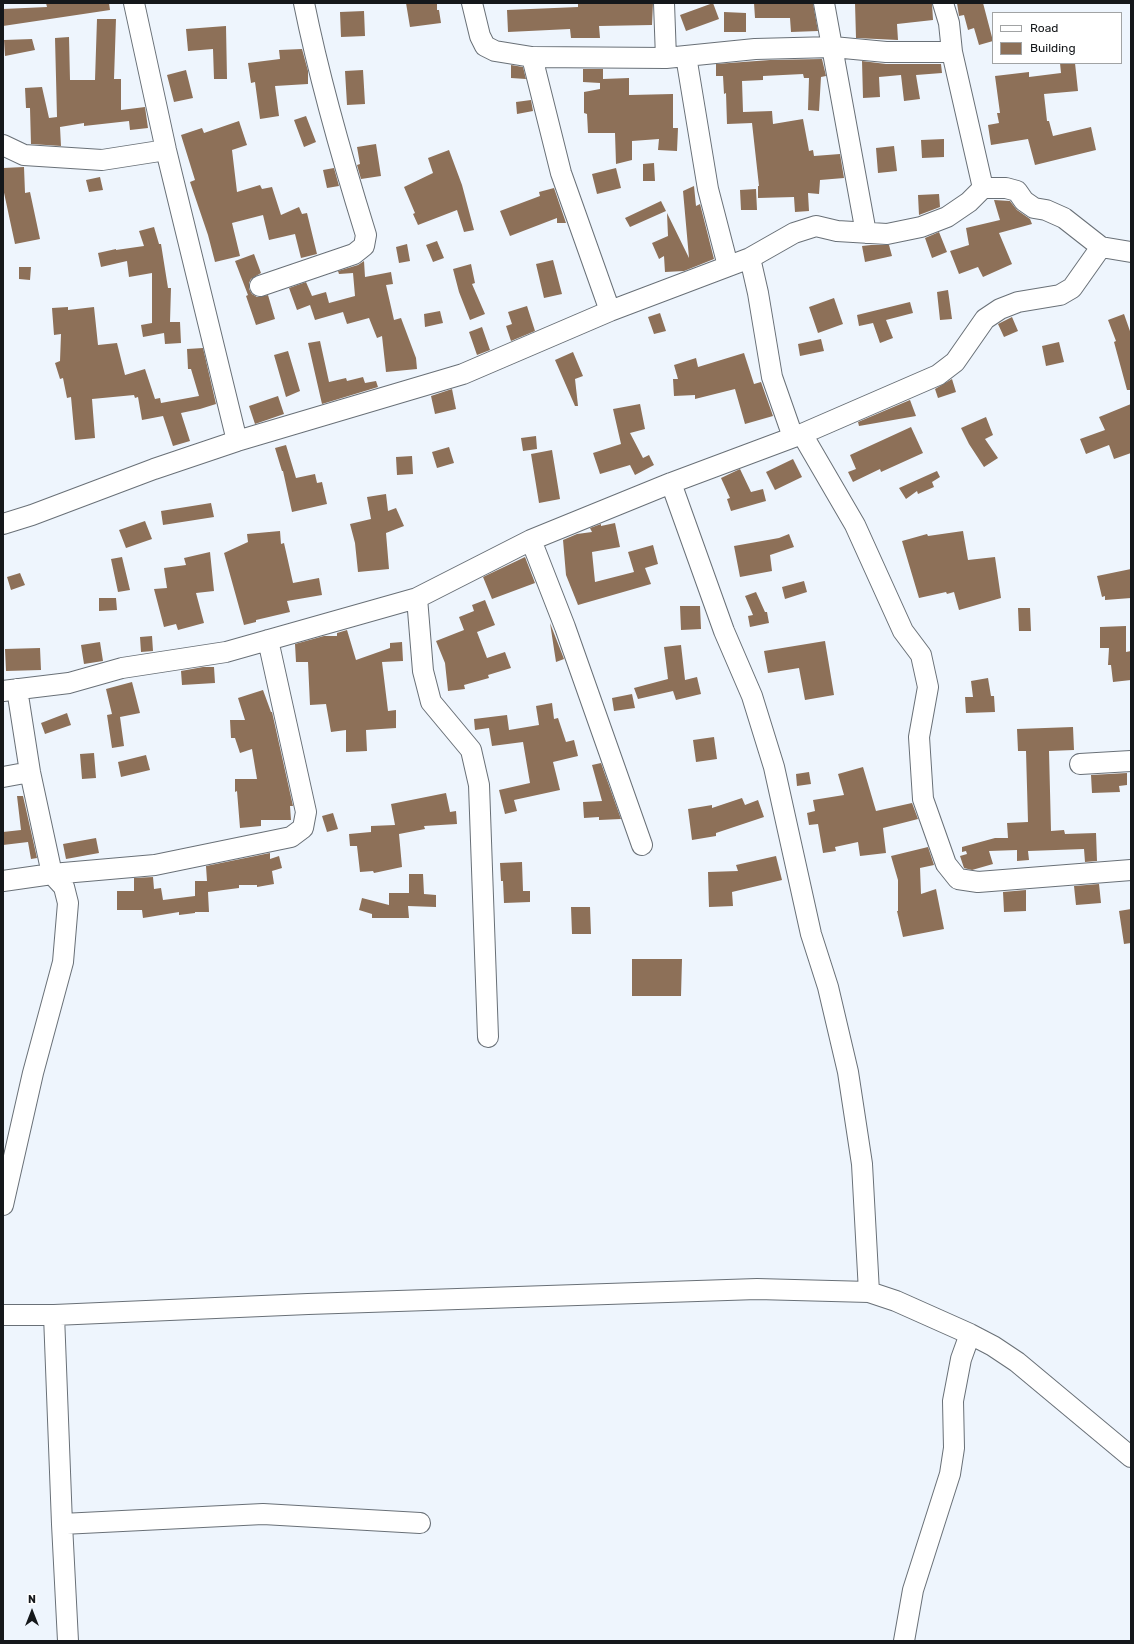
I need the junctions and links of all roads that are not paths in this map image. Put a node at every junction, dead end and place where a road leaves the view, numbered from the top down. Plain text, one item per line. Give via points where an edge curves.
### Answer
1 (134, 3) edge
2 (304, 3) edge
3 (472, 3) edge
4 (664, 3) edge
5 (824, 3) edge
6 (943, 3) edge
7 (833, 47) junction
8 (952, 52) junction
9 (686, 56) junction
10 (532, 57) junction
11 (666, 58) junction
12 (3, 145) edge
13 (166, 150) junction
14 (983, 188) junction
15 (866, 233) junction
16 (1101, 247) junction
17 (1131, 252) edge
18 (750, 258) junction
19 (728, 266) junction
20 (260, 286) dead end
21 (610, 311) junction
22 (797, 436) junction
23 (237, 441) junction
24 (671, 483) junction
25 (3, 524) edge
26 (531, 540) junction
27 (417, 598) junction
28 (268, 640) junction
29 (10, 690) edge
30 (1131, 761) edge
31 (1080, 764) dead end
32 (30, 772) junction
33 (3, 778) edge
34 (642, 845) dead end
35 (1131, 870) edge
36 (52, 874) junction
37 (3, 881) edge
38 (488, 1037) dead end
39 (3, 1205) edge
40 (869, 1292) junction
41 (3, 1315) edge
42 (54, 1315) junction
43 (970, 1334) junction
44 (1131, 1457) edge
45 (420, 1523) dead end
46 (62, 1524) junction
47 (68, 1641) edge
48 (904, 1641) edge

1 - 13 street
2 - 20 street via 340,150 366,235 364,246 354,254
3 - 10 street via 485,46 495,51
4 - 11 street
5 - 7 street
6 - 8 street via 950,23
7 - 8 street via 886,52
7 - 9 street via 755,49
7 - 15 street
8 - 14 street
9 - 11 street
9 - 19 street via 708,189
10 - 11 street
10 - 21 street via 561,173
12 - 13 street via 24,155 102,160
13 - 23 street
14 - 15 street via 969,202 947,216 921,227 887,234
14 - 16 street via 1006,188 1017,191 1024,201 1034,208 1064,218
15 - 18 street via 837,231 816,226 794,233
16 - 17 street
16 - 22 street via 1072,288 1060,295 1018,302 1000,309 985,319 955,362 938,375
18 - 19 street
18 - 22 street via 772,377
19 - 21 street
21 - 23 street via 463,374
22 - 24 street
22 - 35 street via 855,525 903,631 921,655 928,687 919,736 924,799 946,864 958,879 978,882
23 - 25 street
24 - 26 street
24 - 40 street via 724,631 752,696 774,767 811,934 828,987 848,1072 862,1164
26 - 27 street
26 - 34 street via 565,627
27 - 28 street
27 - 38 street via 423,671 431,702 471,750 479,786
28 - 29 street via 226,652 122,668 69,684
28 - 36 street via 306,812 303,828 292,837 155,865
29 - 32 street
30 - 31 street
32 - 33 street
32 - 36 street
36 - 37 street
36 - 39 street via 64,886 68,903 64,962 33,1072
40 - 42 street via 757,1289
40 - 43 street via 896,1301
41 - 42 street
42 - 46 street
43 - 44 street via 1017,1362
43 - 48 street via 961,1359 953,1401 954,1448 950,1474 913,1590
45 - 46 street via 263,1514
46 - 47 street

